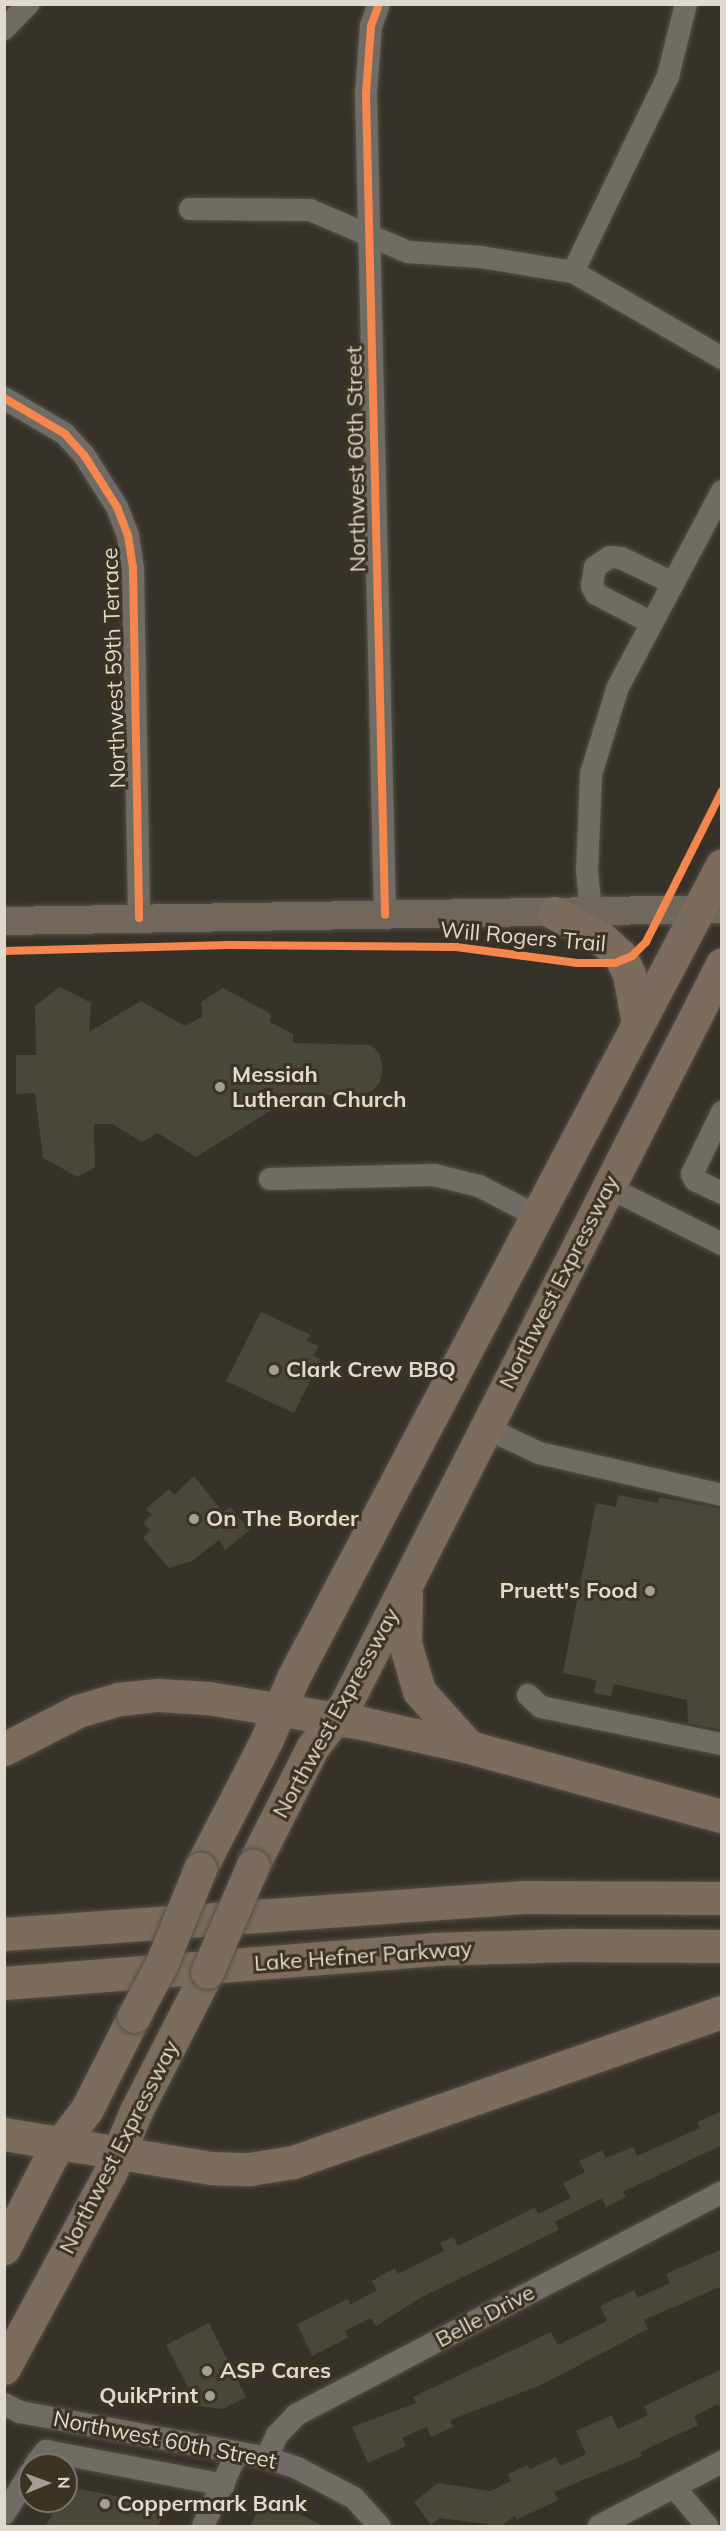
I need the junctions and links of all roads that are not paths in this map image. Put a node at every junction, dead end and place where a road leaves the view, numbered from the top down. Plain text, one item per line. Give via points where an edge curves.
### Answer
1 (28, 4) edge
2 (378, 4) edge
3 (686, 4) edge
4 (4, 29) edge
5 (190, 209) dead end
6 (368, 238) junction
7 (573, 272) junction
8 (722, 358) edge
9 (4, 398) edge
10 (722, 491) edge
11 (673, 584) junction
12 (652, 623) junction
13 (722, 866) edge
14 (710, 909) edge
15 (591, 912) junction
16 (554, 913) junction
17 (385, 915) junction
18 (139, 918) junction
19 (4, 921) edge
20 (722, 964) edge
21 (638, 1024) junction
22 (722, 1112) edge
23 (270, 1179) dead end
24 (608, 1186) junction
25 (722, 1193) edge
26 (535, 1215) junction
27 (722, 1244) edge
28 (484, 1427) junction
29 (722, 1495) edge
30 (406, 1584) junction
31 (528, 1695) dead end
32 (280, 1709) junction
33 (335, 1718) junction
34 (722, 1744) edge
35 (469, 1747) junction
36 (4, 1749) edge
37 (722, 1816) edge
38 (722, 1898) edge
39 (4, 1934) edge
40 (722, 1946) edge
41 (4, 1983) edge
42 (722, 2012) edge
43 (4, 2134) edge
44 (63, 2142) junction
45 (120, 2151) junction
46 (722, 2192) edge
47 (4, 2248) edge
48 (4, 2368) edge
49 (4, 2404) edge
50 (114, 2431) junction
51 (44, 2453) edge
52 (60, 2453) edge
53 (237, 2453) junction
54 (78, 2456) edge
55 (267, 2458) junction
56 (108, 2460) junction
57 (722, 2462) edge
58 (224, 2485) junction
59 (674, 2487) junction
60 (18, 2492) edge
61 (4, 2514) edge
62 (203, 2526) edge
63 (380, 2526) edge
64 (599, 2526) edge
65 (707, 2526) edge

1 - 4 street
2 - 6 street, Northwest 60th Street via 371,26 366,94
3 - 7 street via 668,76
5 - 6 street via 310,210
6 - 7 street via 408,252 481,257
6 - 17 street, Northwest 60th Street
7 - 8 street
9 - 18 street, Northwest 59th Terrace via 65,434 84,455 117,507 128,536 133,567
10 - 11 street
11 - 12 street
11 - 12 street via 621,558 610,557 595,567 592,586 596,594
12 - 15 street via 618,687 587,871
13 - 14 highway, Northwest Expressway
14 - 15 main road
14 - 21 highway, Northwest Expressway
15 - 16 main road
16 - 17 main road
16 - 21 highway via 601,938 620,955 629,974
17 - 18 main road
18 - 19 main road
20 - 24 highway, Northwest Expressway
21 - 26 highway, Northwest Expressway
22 - 25 street via 692,1174 695,1180
23 - 26 street via 434,1175 479,1186
24 - 27 street
24 - 28 highway, Northwest Expressway
26 - 32 highway, Northwest Expressway
28 - 29 street via 539,1453
28 - 30 highway, Northwest Expressway
30 - 33 highway, Northwest Expressway
30 - 35 highway via 405,1643 409,1668 431,1708
31 - 34 street via 541,1707
32 - 33 highway
32 - 36 highway via 158,1695 119,1699 78,1711
32 - 44 highway, Northwest Expressway, bridge via 200,1869 161,1965 87,2109
33 - 35 highway
33 - 45 highway, Northwest Expressway, bridge via 312,1748 253,1865
35 - 37 highway
38 - 39 highway via 524,1898
40 - 41 highway, Lake Hefner Parkway via 433,1949
42 - 45 highway via 293,2162 249,2169 211,2168
43 - 44 highway
44 - 45 highway
44 - 47 highway, Northwest Expressway
45 - 48 highway, Northwest Expressway
46 - 55 street, Belle Drive via 296,2415 277,2435
49 - 50 street, Northwest 60th Street via 20,2412
50 - 53 street, Northwest 60th Street
50 - 56 street
51 - 52 street
53 - 55 street, Northwest 60th Street
53 - 58 street
54 - 56 street
55 - 63 street, Northwest 60th Street via 297,2468 354,2498
56 - 58 street
57 - 59 street
58 - 62 street
59 - 64 street
59 - 65 street
60 - 61 street

